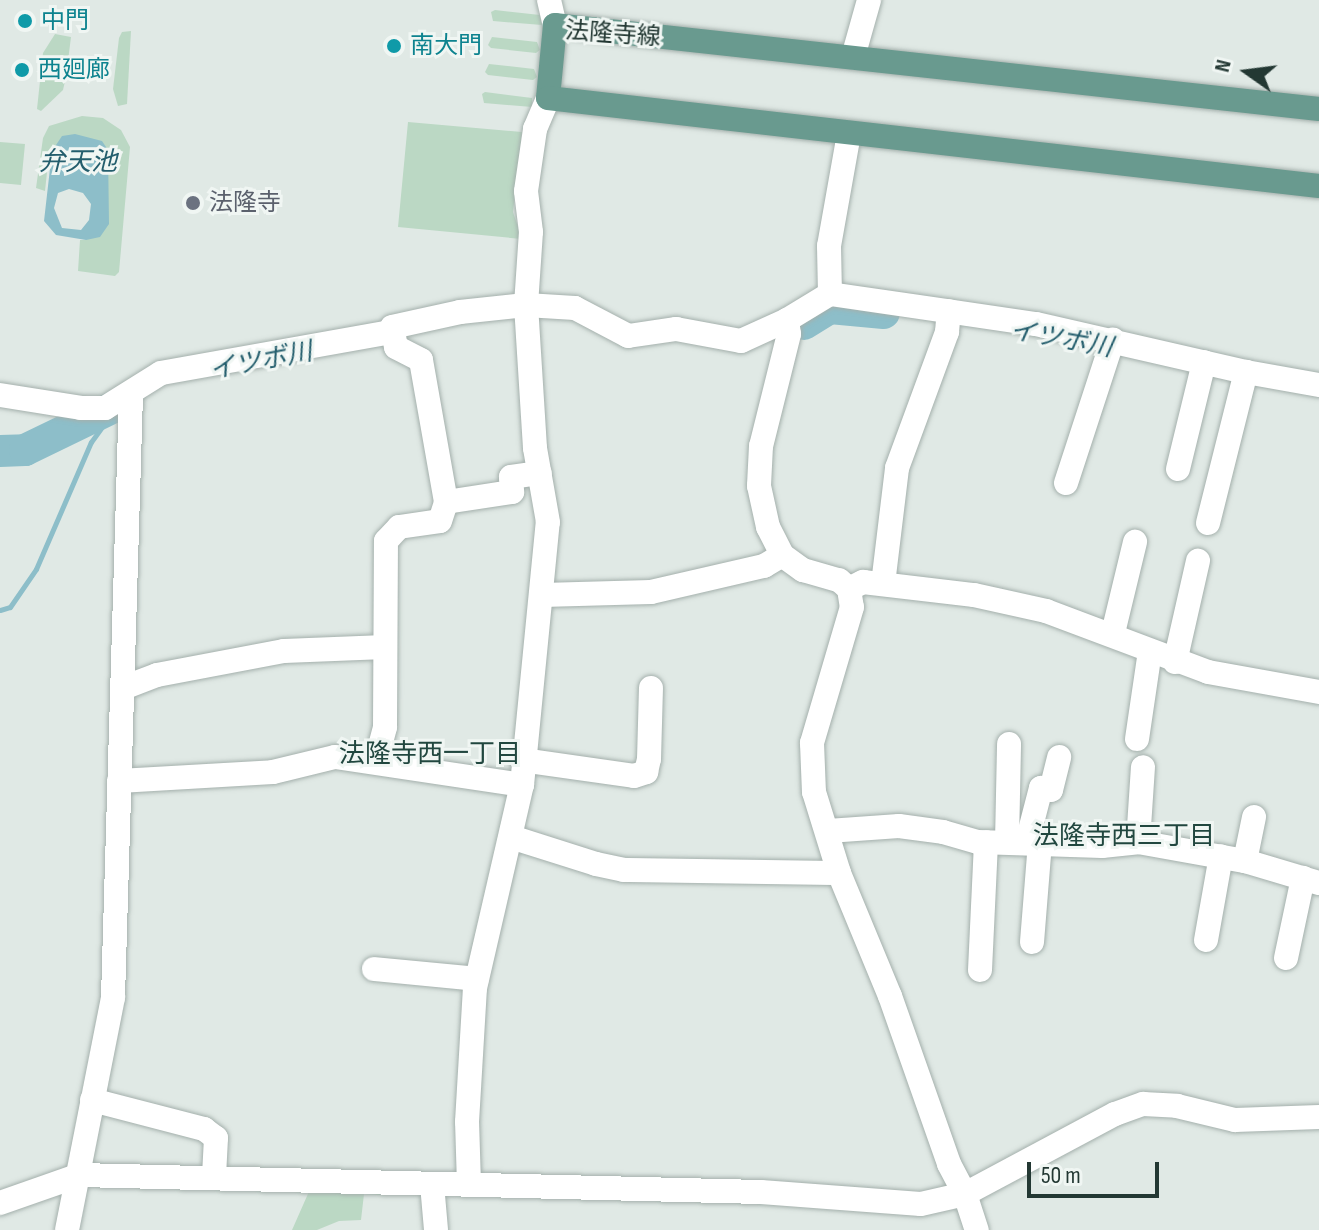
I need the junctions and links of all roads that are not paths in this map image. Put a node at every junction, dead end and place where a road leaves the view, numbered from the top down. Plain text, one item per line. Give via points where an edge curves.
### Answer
1 (549, 0) edge
2 (869, 0) edge
3 (555, 25) junction
4 (853, 57) junction
5 (548, 98) junction
6 (1319, 109) edge
7 (849, 134) junction
8 (1319, 186) edge
9 (830, 294) junction
10 (526, 305) junction
11 (948, 317) junction
12 (787, 320) junction
13 (392, 332) junction
14 (1111, 346) junction
15 (1203, 367) junction
16 (1245, 377) junction
17 (1319, 385) edge
18 (131, 393) junction
19 (0, 395) edge
20 (1178, 469) dead end
21 (540, 473) junction
22 (1066, 483) dead end
23 (446, 502) junction
24 (1208, 523) dead end
25 (1135, 542) dead end
26 (782, 555) junction
27 (1198, 561) dead end
28 (883, 584) junction
29 (849, 589) junction
30 (542, 595) junction
31 (1113, 633) junction
32 (385, 647) junction
33 (1150, 651) junction
34 (1175, 662) junction
35 (123, 688) junction
36 (651, 688) dead end
37 (1319, 692) edge
38 (1137, 739) dead end
39 (1009, 744) dead end
40 (1059, 757) dead end
41 (522, 760) junction
42 (376, 761) junction
43 (1143, 767) dead end
44 (119, 781) junction
45 (522, 785) junction
46 (1254, 817) dead end
47 (828, 831) junction
48 (511, 837) junction
49 (1138, 842) junction
50 (1015, 843) junction
51 (1221, 856) junction
52 (1245, 861) junction
53 (839, 873) junction
54 (1311, 880) edge
55 (1206, 940) dead end
56 (1032, 942) dead end
57 (1286, 958) dead end
58 (374, 969) dead end
59 (980, 970) dead end
60 (477, 979) junction
61 (92, 1100) junction
62 (1319, 1117) edge
63 (80, 1175) junction
64 (214, 1176) junction
65 (432, 1184) junction
66 (469, 1184) junction
67 (965, 1194) junction
68 (0, 1203) edge
69 (67, 1230) edge
70 (436, 1230) edge
71 (977, 1230) edge

1 - 3 street
2 - 4 street
3 - 4 main road, 法隆寺線
3 - 5 main road, 法隆寺線
4 - 6 main road, 法隆寺線
5 - 7 main road
5 - 10 street via 535,129 526,191 531,232
7 - 8 main road
7 - 9 street via 829,246
9 - 11 street
9 - 12 street
10 - 12 street via 575,308 628,336 676,329 741,341
10 - 13 street via 460,312 392,327
10 - 21 street
11 - 14 street
11 - 28 street via 897,468
12 - 26 street via 789,334 761,446 759,486 768,527
13 - 18 street via 161,373
13 - 23 street via 396,347 421,360
14 - 15 street
14 - 22 street
15 - 16 street
15 - 20 street
16 - 17 street
16 - 24 street
18 - 19 street via 105,408
18 - 35 street
21 - 23 street via 511,477 512,492
21 - 30 street via 548,522
23 - 32 street via 440,521 399,527 386,541
25 - 31 street
26 - 29 street
26 - 30 street via 764,566 651,592
27 - 34 street
28 - 29 street via 863,582
28 - 31 street via 974,595
29 - 47 street via 852,607 812,743 814,792
30 - 41 street
31 - 33 street
32 - 35 street via 284,651 157,675
32 - 42 street via 385,727
33 - 34 street
33 - 38 street
34 - 37 street
35 - 44 street
36 - 41 street via 646,772 634,776
39 - 50 street
40 - 50 street via 1051,790 1041,788
41 - 45 street
42 - 44 street via 335,757 273,772
42 - 45 street
43 - 49 street
44 - 61 street via 113,997
45 - 48 street
46 - 52 street
47 - 50 street via 899,826
47 - 53 street
48 - 53 street via 624,870
48 - 60 street
49 - 50 street
49 - 51 street
50 - 56 street
50 - 59 street
51 - 52 street
51 - 55 street
52 - 54 street
53 - 67 street
54 - 57 street
58 - 60 street
60 - 66 street via 467,1122
61 - 63 street
61 - 64 street via 204,1129 216,1138
62 - 67 street via 1235,1120 1143,1104
63 - 64 street
63 - 68 street
63 - 69 street
64 - 65 street
65 - 66 street
65 - 70 street
66 - 67 street via 761,1192 921,1204
67 - 71 street

